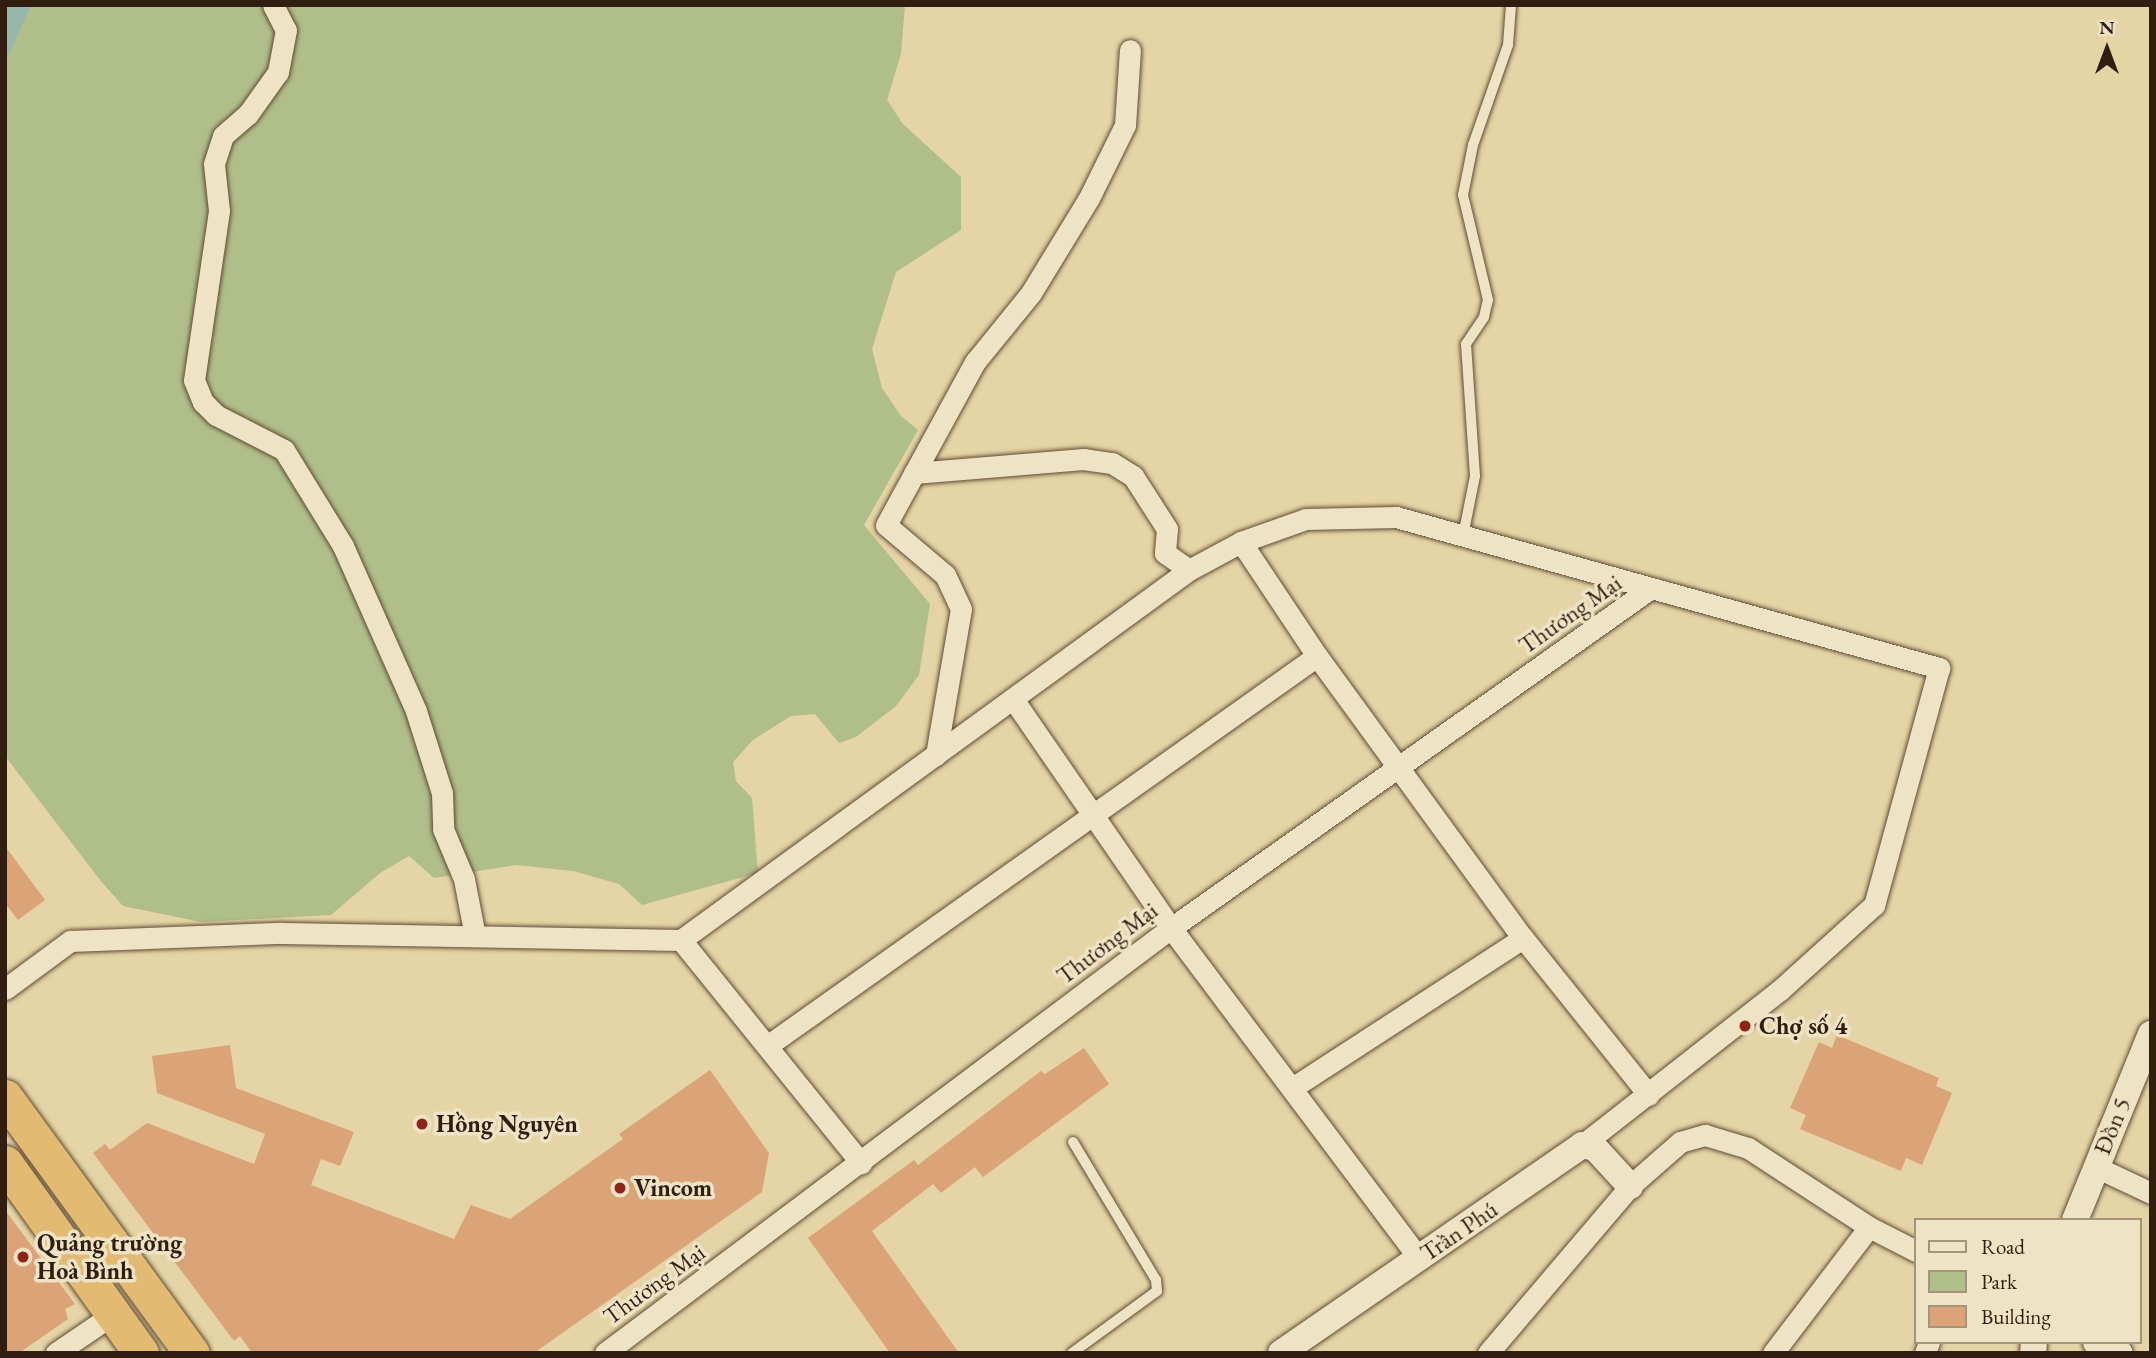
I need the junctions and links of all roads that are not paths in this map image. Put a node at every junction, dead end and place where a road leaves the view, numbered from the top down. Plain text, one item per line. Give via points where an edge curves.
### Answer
1 (273, 5) edge
2 (1511, 5) edge
3 (1130, 50) dead end
4 (915, 473) junction
5 (1463, 536) junction
6 (1241, 542) junction
7 (1189, 570) junction
8 (1651, 588) junction
9 (1317, 656) junction
10 (1013, 699) junction
11 (936, 755) junction
12 (1398, 767) junction
13 (1094, 814) junction
14 (1171, 928) junction
15 (475, 936) junction
16 (1524, 938) junction
17 (681, 940) junction
18 (5, 989) edge
19 (2151, 1034) edge
20 (767, 1046) junction
21 (1292, 1088) junction
22 (1649, 1095) junction
23 (5, 1097) edge
24 (1073, 1142) dead end
25 (1582, 1145) junction
26 (5, 1163) edge
27 (861, 1163) junction
28 (2096, 1167) junction
29 (1630, 1186) junction
30 (2151, 1193) edge
31 (2076, 1218) edge
32 (1869, 1227) junction
33 (111, 1242) junction
34 (1914, 1250) edge
35 (1419, 1258) junction
36 (78, 1266) junction
37 (112, 1315) junction
38 (2100, 1344) edge
39 (56, 1353) edge
40 (141, 1353) edge
41 (192, 1353) edge
42 (605, 1353) edge
43 (1072, 1353) edge
44 (1281, 1353) edge
45 (1488, 1353) edge
46 (1773, 1353) edge
47 (2120, 1353) edge

1 - 15 street via 286,30 278,72 248,114 223,136 214,164 219,211 194,380 203,402 216,415 284,450 343,545 416,711 442,793 443,829 464,879
2 - 5 lane via 1508,46 1473,145 1463,195 1488,300 1484,317 1466,344 1475,477
3 - 4 street via 1125,125 1089,198 1031,293 975,362
4 - 7 street via 1083,459 1112,463 1133,477 1167,528 1165,553
4 - 11 street via 886,525 946,575 961,609
5 - 6 street via 1396,517 1352,516 1306,519
5 - 8 street
6 - 7 street
6 - 9 street
7 - 10 street
8 - 12 street, Thương Mại
8 - 22 street via 1939,668 1874,905 1780,990
9 - 12 street
9 - 13 street
10 - 11 street
10 - 13 street
11 - 17 street
12 - 14 street, Thương Mại
12 - 16 street
13 - 14 street
13 - 20 street
14 - 21 street
14 - 27 street, Thương Mại
15 - 17 street
15 - 18 street via 282,933 70,941
16 - 21 street
16 - 22 street
17 - 20 street
19 - 28 street, Đồn 5
20 - 27 street
21 - 35 street
22 - 25 street
23 - 33 highway
24 - 43 lane via 1156,1280 1157,1291
25 - 29 street via 1595,1148
25 - 35 street, Trần Phú
26 - 36 highway
27 - 42 street, Thương Mại
28 - 30 street
28 - 31 street, Đồn 5
29 - 32 street via 1680,1142 1705,1135 1748,1148
29 - 45 street
32 - 34 street
32 - 46 street
33 - 36 highway
33 - 41 highway
35 - 44 street, Trần Phú
36 - 37 highway
37 - 39 street
37 - 40 highway
38 - 47 street

